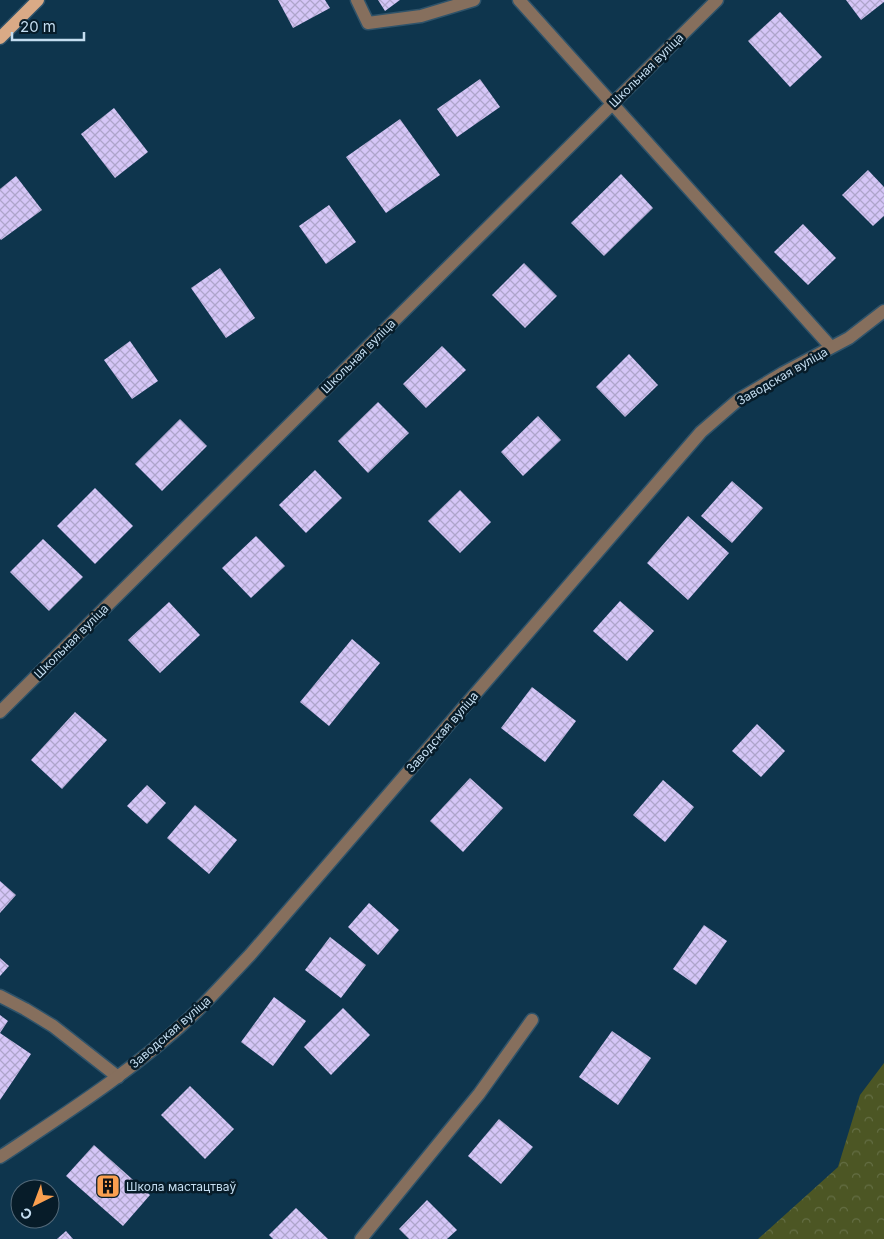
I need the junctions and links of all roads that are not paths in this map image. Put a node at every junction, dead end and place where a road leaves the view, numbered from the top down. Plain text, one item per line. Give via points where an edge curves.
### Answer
1 (38, 0) edge
2 (357, 0) edge
3 (474, 0) edge
4 (519, 0) edge
5 (717, 0) edge
6 (0, 38) edge
7 (611, 104) junction
8 (884, 311) edge
9 (831, 348) junction
10 (0, 712) edge
11 (0, 996) edge
12 (532, 1020) dead end
13 (118, 1077) junction
14 (0, 1157) edge
15 (361, 1239) edge

1 - 6 main road
2 - 3 street via 368,23 421,16
4 - 7 street
5 - 7 street, Школьная вуліца
7 - 9 street
7 - 10 street, Школьная вуліца
8 - 9 street, Заводская вуліца
9 - 13 street, Заводская вуліца via 738,400 701,432 250,956 196,1011
11 - 13 street via 53,1026
12 - 15 street via 480,1094
13 - 14 street, Заводская вуліца

